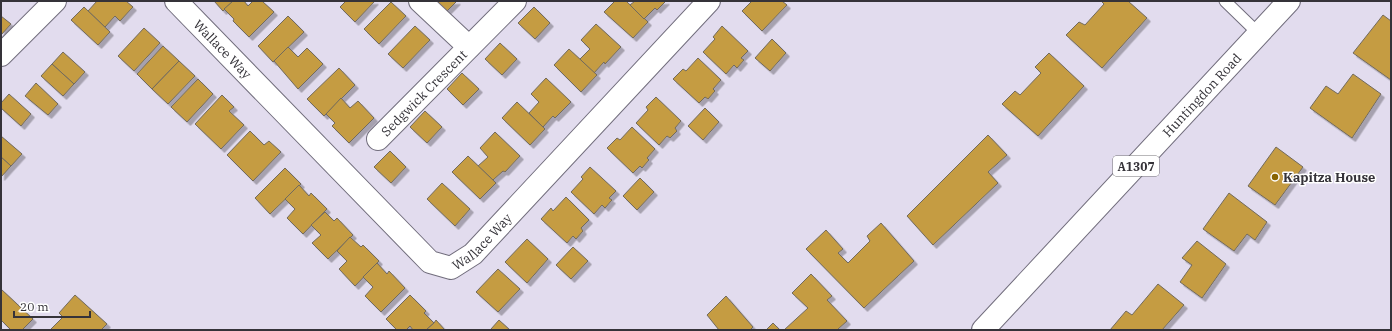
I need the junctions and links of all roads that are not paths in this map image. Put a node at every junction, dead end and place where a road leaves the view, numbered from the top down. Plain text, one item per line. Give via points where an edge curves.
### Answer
1 (176, 1) edge
2 (420, 1) edge
3 (515, 1) edge
4 (709, 1) edge
5 (1225, 1) edge
6 (1289, 1) edge
7 (52, 2) edge
8 (1259, 34) junction
9 (469, 47) junction
10 (1, 55) edge
11 (378, 139) dead end
12 (983, 330) edge

1 - 4 street, Wallace Way via 430,262 451,268 472,254
2 - 9 street, Sedgwick Crescent
3 - 9 street, Sedgwick Crescent
5 - 8 lane
6 - 8 street, Huntingdon Road / A1307
7 - 10 street
8 - 12 street, Huntingdon Road / A1307
9 - 11 street, Sedgwick Crescent

